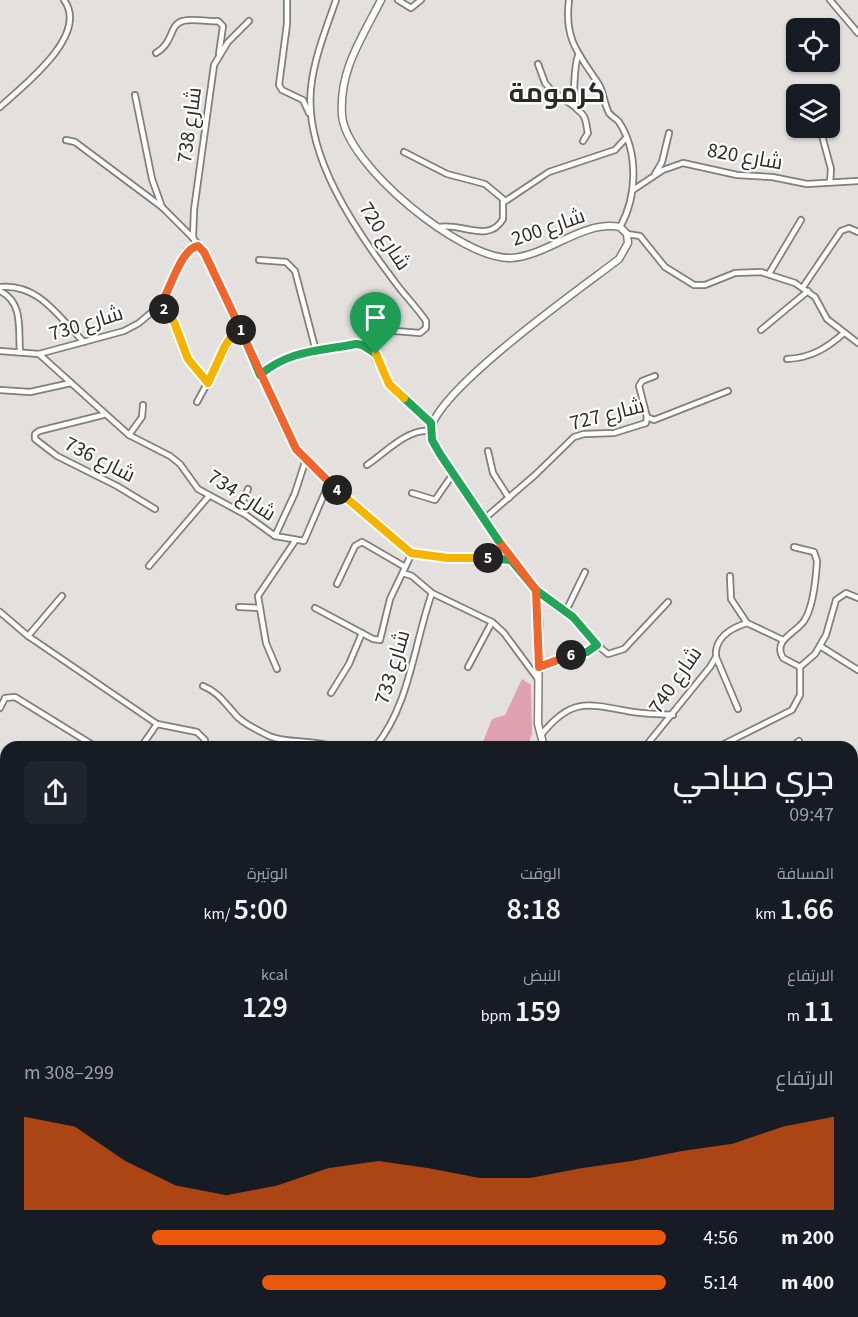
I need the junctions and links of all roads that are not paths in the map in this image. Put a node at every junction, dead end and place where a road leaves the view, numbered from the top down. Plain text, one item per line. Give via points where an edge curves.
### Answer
1 (64, 0) edge
2 (287, 0) edge
3 (336, 0) edge
4 (381, 0) edge
5 (398, 0) edge
6 (421, 0) edge
7 (568, 0) edge
8 (830, 0) edge
9 (249, 21) dead end
10 (858, 33) edge
11 (156, 53) dead end
12 (218, 56) junction
13 (578, 56) junction
14 (538, 64) dead end
15 (135, 95) dead end
16 (0, 107) edge
17 (575, 107) junction
18 (312, 124) junction
19 (669, 133) dead end
20 (823, 138) edge
21 (626, 139) junction
22 (66, 140) dead end
23 (584, 141) dead end
24 (404, 152) dead end
25 (650, 177) junction
26 (858, 181) edge
27 (830, 182) junction
28 (633, 190) junction
29 (504, 202) junction
30 (162, 207) junction
31 (801, 220) dead end
32 (439, 227) junction
33 (620, 227) junction
34 (858, 232) edge
35 (627, 234) junction
36 (193, 238) junction
37 (198, 246) junction
38 (259, 260) dead end
39 (770, 272) junction
40 (803, 287) junction
41 (0, 289) edge
42 (808, 291) junction
43 (160, 305) junction
44 (239, 325) junction
45 (761, 330) dead end
46 (844, 333) junction
47 (84, 342) junction
48 (858, 343) edge
49 (0, 351) edge
50 (316, 351) junction
51 (20, 352) junction
52 (39, 354) junction
53 (376, 354) junction
54 (787, 359) dead end
55 (260, 375) junction
56 (655, 376) dead end
57 (71, 383) junction
58 (208, 383) junction
59 (0, 390) edge
60 (728, 391) dead end
61 (197, 402) dead end
62 (143, 405) dead end
63 (103, 414) junction
64 (647, 417) junction
65 (431, 423) junction
66 (430, 431) junction
67 (129, 435) junction
68 (488, 451) dead end
69 (305, 462) junction
70 (367, 465) dead end
71 (453, 474) junction
72 (329, 483) junction
73 (248, 489) dead end
74 (412, 493) dead end
75 (209, 496) junction
76 (509, 498) junction
77 (155, 509) dead end
78 (239, 511) junction
79 (484, 519) junction
80 (275, 536) junction
81 (295, 541) junction
82 (794, 547) dead end
83 (411, 553) junction
84 (511, 560) junction
85 (149, 566) dead end
86 (404, 570) junction
87 (585, 572) dead end
88 (730, 576) dead end
89 (337, 584) dead end
90 (536, 590) junction
91 (432, 593) junction
92 (62, 596) dead end
93 (858, 598) edge
94 (668, 602) dead end
95 (239, 607) dead end
96 (259, 608) junction
97 (315, 608) dead end
98 (566, 611) junction
99 (0, 612) edge
100 (492, 622) junction
101 (747, 623) junction
102 (362, 633) junction
103 (28, 636) junction
104 (783, 640) junction
105 (597, 645) junction
106 (820, 646) junction
107 (716, 657) junction
108 (468, 667) dead end
109 (539, 667) junction
110 (801, 667) junction
111 (277, 669) dead end
112 (858, 670) edge
113 (538, 680) junction
114 (203, 686) dead end
115 (331, 693) dead end
116 (0, 708) edge
117 (738, 709) dead end
118 (673, 715) junction
119 (157, 724) junction
120 (541, 735) junction
121 (86, 741) edge
122 (145, 741) edge
123 (205, 741) edge
124 (314, 741) edge
125 (380, 741) edge
126 (542, 741) edge
127 (650, 741) edge
128 (730, 741) edge

1 - 16 street via 70,12 65,38 39,72
2 - 18 street via 278,80 282,90 303,100
3 - 18 street, شارع 720 via 310,91
4 - 32 main road, شارع 200 via 345,73 345,130 377,178
5 - 6 street via 411,8
7 - 13 street via 568,25
8 - 10 street
9 - 12 street, شارع 738
11 - 12 street via 169,44 175,25 180,22 218,21 223,26
12 - 36 street, شارع 738 via 213,69
13 - 17 street via 574,66
13 - 21 street via 598,84 609,113 619,122
14 - 17 street via 545,83
15 - 30 street via 152,179
17 - 23 street via 586,119 588,134
18 - 53 street, شارع 720 via 319,151 345,206 383,266 426,321 426,328 420,333 388,329 379,333 374,342
19 - 25 street via 662,162
20 - 27 street via 831,169
21 - 28 street via 632,157
21 - 29 street via 611,152 549,172
22 - 30 street via 82,147
24 - 29 street via 447,174 485,184 498,192
25 - 27 street, شارع 820 via 683,163 737,175 807,184
25 - 28 street, شارع 820
26 - 27 street, شارع 820
28 - 33 street via 628,214
29 - 32 street via 502,223 488,230
30 - 36 street
31 - 39 street
32 - 33 main road, شارع 200 via 468,246 510,258 598,227
33 - 35 main road
34 - 40 street via 849,228 842,231
35 - 39 street via 640,236 665,267 694,285 705,285 735,273
35 - 65 main road via 628,243 619,259 472,374 440,407
36 - 37 street
37 - 43 street, شارع 730 via 186,251
37 - 44 street
38 - 50 street via 286,262 295,271
39 - 40 street
40 - 42 street
41 - 47 street via 14,286 36,294
41 - 51 street via 12,297 17,308
42 - 45 street
42 - 46 street via 827,319
43 - 47 street, شارع 730 via 124,331
43 - 58 street via 174,322 188,359
44 - 55 street
44 - 58 street
46 - 48 street
46 - 54 street via 824,349
47 - 52 street, شارع 730
49 - 51 street, شارع 730
50 - 53 street via 356,344
50 - 55 street via 285,357
51 - 52 street, شارع 730
52 - 57 street, شارع 734
53 - 65 street via 389,384
55 - 69 street via 284,428
56 - 64 street via 639,386
57 - 59 street via 30,392
57 - 63 street, شارع 734
58 - 61 street
60 - 64 street, شارع 727 via 654,420
62 - 67 street via 142,417
63 - 67 street, شارع 734
63 - 77 street, شارع 736 via 43,430 35,434 36,442
64 - 76 street, شارع 727 via 646,423 614,433 573,437
65 - 66 main road
66 - 70 street via 410,435
66 - 71 main road
67 - 75 street, شارع 734 via 170,456
68 - 76 street via 493,473
69 - 72 street
69 - 80 street
71 - 74 street via 435,500
71 - 79 main road
72 - 81 street, شارع 734 via 307,538 301,543
72 - 83 street
73 - 78 street
75 - 78 street, شارع 734
75 - 85 street
76 - 79 street, شارع 727
78 - 80 street, شارع 734
79 - 84 main road
80 - 81 street, شارع 734
81 - 96 street via 261,590
82 - 104 street via 814,552 816,573 807,617
83 - 84 street
83 - 86 street
84 - 90 main road
86 - 89 street via 362,542 355,546
86 - 91 street
86 - 102 street via 388,604 382,638 377,641
87 - 98 street
88 - 101 street via 731,598
90 - 98 street
90 - 109 main road
91 - 100 street
91 - 125 street, شارع 733 via 395,712
92 - 103 street
93 - 106 street via 846,593 836,600 831,626
94 - 105 street via 616,654 608,654
95 - 96 street
96 - 111 street via 266,644
97 - 102 street
98 - 105 street
99 - 103 street
100 - 108 street
100 - 113 street
101 - 104 street
101 - 107 street, شارع 740 via 721,638 715,648
102 - 115 street
103 - 119 street
104 - 110 street via 781,654
105 - 109 street
106 - 110 street
106 - 112 street
107 - 117 street
107 - 118 street, شارع 740
109 - 113 main road
110 - 128 street via 800,695 792,710
113 - 120 main road
114 - 124 street via 226,701 236,716 274,738
116 - 121 street via 5,698 15,697
118 - 120 street via 578,706 562,712
118 - 127 street, شارع 740
119 - 122 street
119 - 123 street via 197,732
120 - 126 main road

